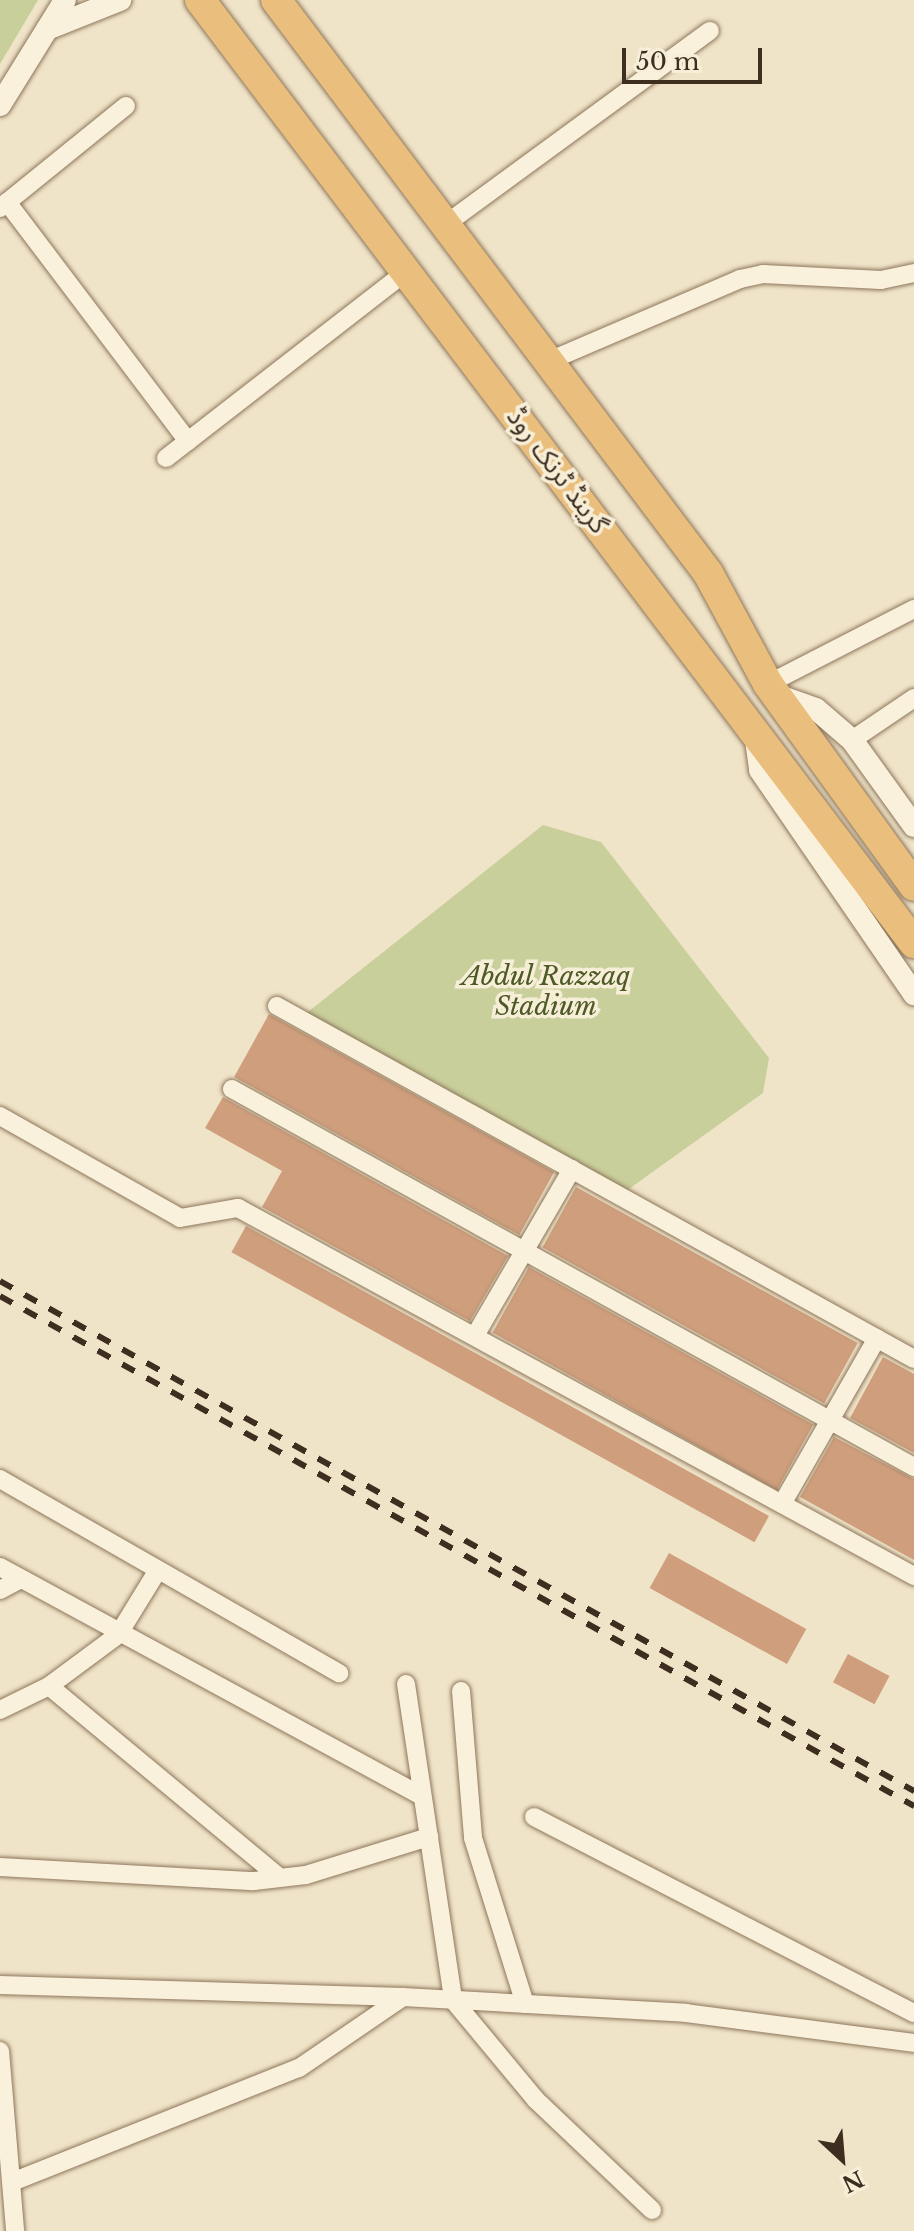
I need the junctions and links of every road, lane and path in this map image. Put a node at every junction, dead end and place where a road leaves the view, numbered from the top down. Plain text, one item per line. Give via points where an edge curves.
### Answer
1 (65, 0) edge
2 (120, 0) edge
3 (183, 0) edge
4 (200, 0) edge
5 (276, 0) edge
6 (222, 27) junction
7 (47, 29) junction
8 (710, 31) dead end
9 (0, 105) edge
10 (126, 106) dead end
11 (4, 205) edge
12 (446, 224) junction
13 (406, 272) junction
14 (914, 273) edge
15 (549, 361) junction
16 (188, 441) junction
17 (166, 458) dead end
18 (914, 609) edge
19 (772, 690) junction
20 (914, 698) edge
21 (755, 732) junction
22 (852, 740) junction
23 (914, 826) edge
24 (914, 886) edge
25 (914, 943) edge
26 (914, 994) edge
27 (277, 1006) dead end
28 (232, 1089) dead end
29 (0, 1116) edge
30 (572, 1169) junction
31 (525, 1251) junction
32 (476, 1334) junction
33 (877, 1338) junction
34 (914, 1359) edge
35 (830, 1420) junction
36 (914, 1467) edge
37 (0, 1479) edge
38 (782, 1504) junction
39 (0, 1567) edge
40 (158, 1570) junction
41 (914, 1576) edge
42 (21, 1579) junction
43 (0, 1590) edge
44 (118, 1635) junction
45 (339, 1673) dead end
46 (406, 1684) dead end
47 (49, 1686) junction
48 (461, 1691) dead end
49 (0, 1710) edge
50 (422, 1796) junction
51 (534, 1817) dead end
52 (429, 1837) junction
53 (0, 1867) edge
54 (280, 1878) junction
55 (0, 1985) edge
56 (403, 1997) junction
57 (453, 2000) junction
58 (525, 2004) junction
59 (914, 2013) edge
60 (914, 2043) edge
61 (0, 2051) edge
62 (12, 2182) junction
63 (652, 2210) dead end
64 (15, 2231) edge

1 - 7 street
2 - 7 street
3 - 6 street
4 - 6 highway, گرینڈ ٹرنک روڈ
5 - 12 highway
6 - 13 highway, گرینڈ ٹرنک روڈ
7 - 9 street
8 - 12 street
10 - 11 street
11 - 16 street
12 - 15 highway
13 - 16 street
13 - 21 highway, گرینڈ ٹرنک روڈ
14 - 15 street via 881,280 777,274 740,279
15 - 19 highway via 708,573
16 - 17 street
18 - 19 street
19 - 22 street via 816,709
19 - 24 highway
20 - 22 street
21 - 25 highway, گرینڈ ٹرنک روڈ
21 - 26 street via 760,770
22 - 23 street
27 - 30 street
28 - 31 street
29 - 32 street via 180,1218 238,1208
30 - 31 street
30 - 33 street
31 - 32 street
31 - 35 street
32 - 38 street
33 - 34 street
33 - 35 street
35 - 36 street
35 - 38 street
37 - 40 street
38 - 41 street
39 - 42 street
40 - 44 street
40 - 45 street
42 - 43 street
42 - 44 street
44 - 47 street
44 - 50 street
46 - 50 street
47 - 49 street
47 - 54 street
48 - 58 street via 473,1838
50 - 52 street
51 - 59 street
52 - 54 street via 306,1875
52 - 57 street
53 - 54 street via 254,1881
55 - 56 street
56 - 57 street
56 - 62 street via 299,2068
57 - 58 street
57 - 63 street via 536,2100
58 - 60 street via 686,2013
61 - 62 street
62 - 64 street

